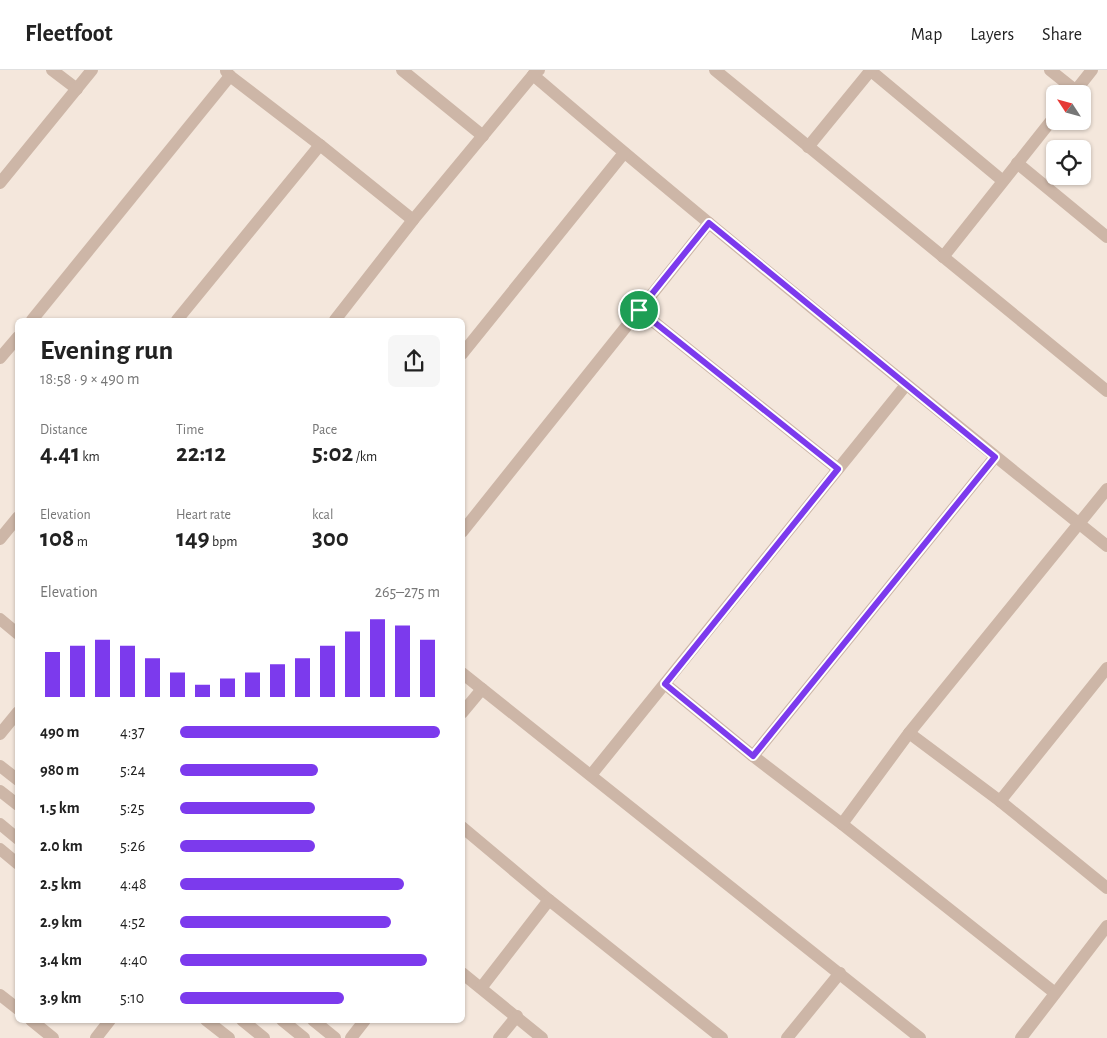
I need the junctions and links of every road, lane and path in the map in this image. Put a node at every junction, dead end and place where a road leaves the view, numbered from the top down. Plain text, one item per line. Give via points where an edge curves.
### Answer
1 (52, 70) edge
2 (92, 70) edge
3 (402, 70) edge
4 (871, 70) edge
5 (1050, 70) edge
6 (1092, 70) edge
7 (722, 72) edge
8 (228, 73) edge
9 (536, 73) edge
10 (1066, 85) edge
11 (1080, 85) edge
12 (77, 89) junction
13 (1046, 127) edge
14 (483, 136) junction
15 (320, 145) junction
16 (808, 147) junction
17 (624, 153) junction
18 (1018, 163) junction
19 (1003, 181) junction
20 (0, 183) edge
21 (413, 220) junction
22 (709, 223) junction
23 (1106, 235) edge
24 (943, 257) junction
25 (639, 310) junction
26 (34, 318) edge
27 (179, 318) edge
28 (337, 318) edge
29 (15, 340) edge
30 (465, 350) edge
31 (0, 358) edge
32 (906, 385) junction
33 (1107, 391) edge
34 (995, 457) junction
35 (838, 469) junction
36 (1107, 489) edge
37 (15, 521) edge
38 (465, 524) edge
39 (1079, 524) junction
40 (0, 539) edge
41 (1107, 546) edge
42 (0, 619) edge
43 (15, 632) edge
44 (1107, 668) edge
45 (465, 675) edge
46 (1103, 683) edge
47 (665, 684) junction
48 (482, 689) junction
49 (465, 709) edge
50 (15, 716) edge
51 (909, 733) junction
52 (0, 734) edge
53 (753, 756) junction
54 (0, 766) edge
55 (591, 775) junction
56 (15, 778) edge
57 (0, 791) edge
58 (1000, 801) junction
59 (15, 803) edge
60 (0, 824) edge
61 (842, 824) junction
62 (465, 830) edge
63 (15, 836) edge
64 (0, 849) edge
65 (15, 862) edge
66 (1107, 888) edge
67 (549, 900) junction
68 (1107, 926) edge
69 (840, 973) junction
70 (465, 975) edge
71 (481, 988) junction
72 (1055, 993) junction
73 (0, 995) edge
74 (15, 1007) edge
75 (517, 1016) junction
76 (35, 1023) edge
77 (108, 1023) edge
78 (210, 1023) edge
79 (246, 1023) edge
80 (286, 1023) edge
81 (317, 1023) edge
82 (363, 1023) edge
83 (53, 1038) edge
84 (96, 1038) edge
85 (228, 1038) edge
86 (264, 1038) edge
87 (304, 1038) edge
88 (335, 1038) edge
89 (351, 1038) edge
90 (500, 1038) edge
91 (542, 1038) edge
92 (722, 1038) edge
93 (787, 1038) edge
94 (920, 1038) edge
95 (1021, 1038) edge

1 - 12 street
2 - 12 street
3 - 14 street
4 - 16 street
4 - 19 street
5 - 10 street
6 - 11 street
7 - 16 street
8 - 15 street
8 - 26 street
9 - 14 street
9 - 17 street
12 - 20 street
13 - 18 street
14 - 21 street
15 - 21 street
15 - 27 street
16 - 24 street
17 - 22 street
17 - 30 street
18 - 19 street
18 - 23 street
19 - 24 street
21 - 28 street
22 - 25 street
22 - 32 street
24 - 33 street
25 - 35 street
25 - 38 street
29 - 31 street
32 - 34 street
32 - 35 street
34 - 39 street
34 - 53 street
35 - 47 street
36 - 39 street
37 - 40 street
39 - 41 street
39 - 51 street
42 - 43 street
44 - 46 street
45 - 48 street
46 - 58 street
47 - 53 street
47 - 55 street
48 - 49 street
48 - 55 street
50 - 52 street
51 - 58 street
51 - 61 street
53 - 61 street
54 - 56 street
55 - 69 street
57 - 59 street
58 - 66 street
60 - 63 street
61 - 72 street
62 - 67 street
64 - 65 street
67 - 71 street
67 - 92 street
68 - 72 street
69 - 93 street
69 - 94 street
70 - 71 street
71 - 75 street
72 - 95 street
73 - 74 street
75 - 90 street
75 - 91 street
76 - 83 street
77 - 84 street
78 - 85 street
79 - 86 street
80 - 87 street
81 - 88 street
82 - 89 street

